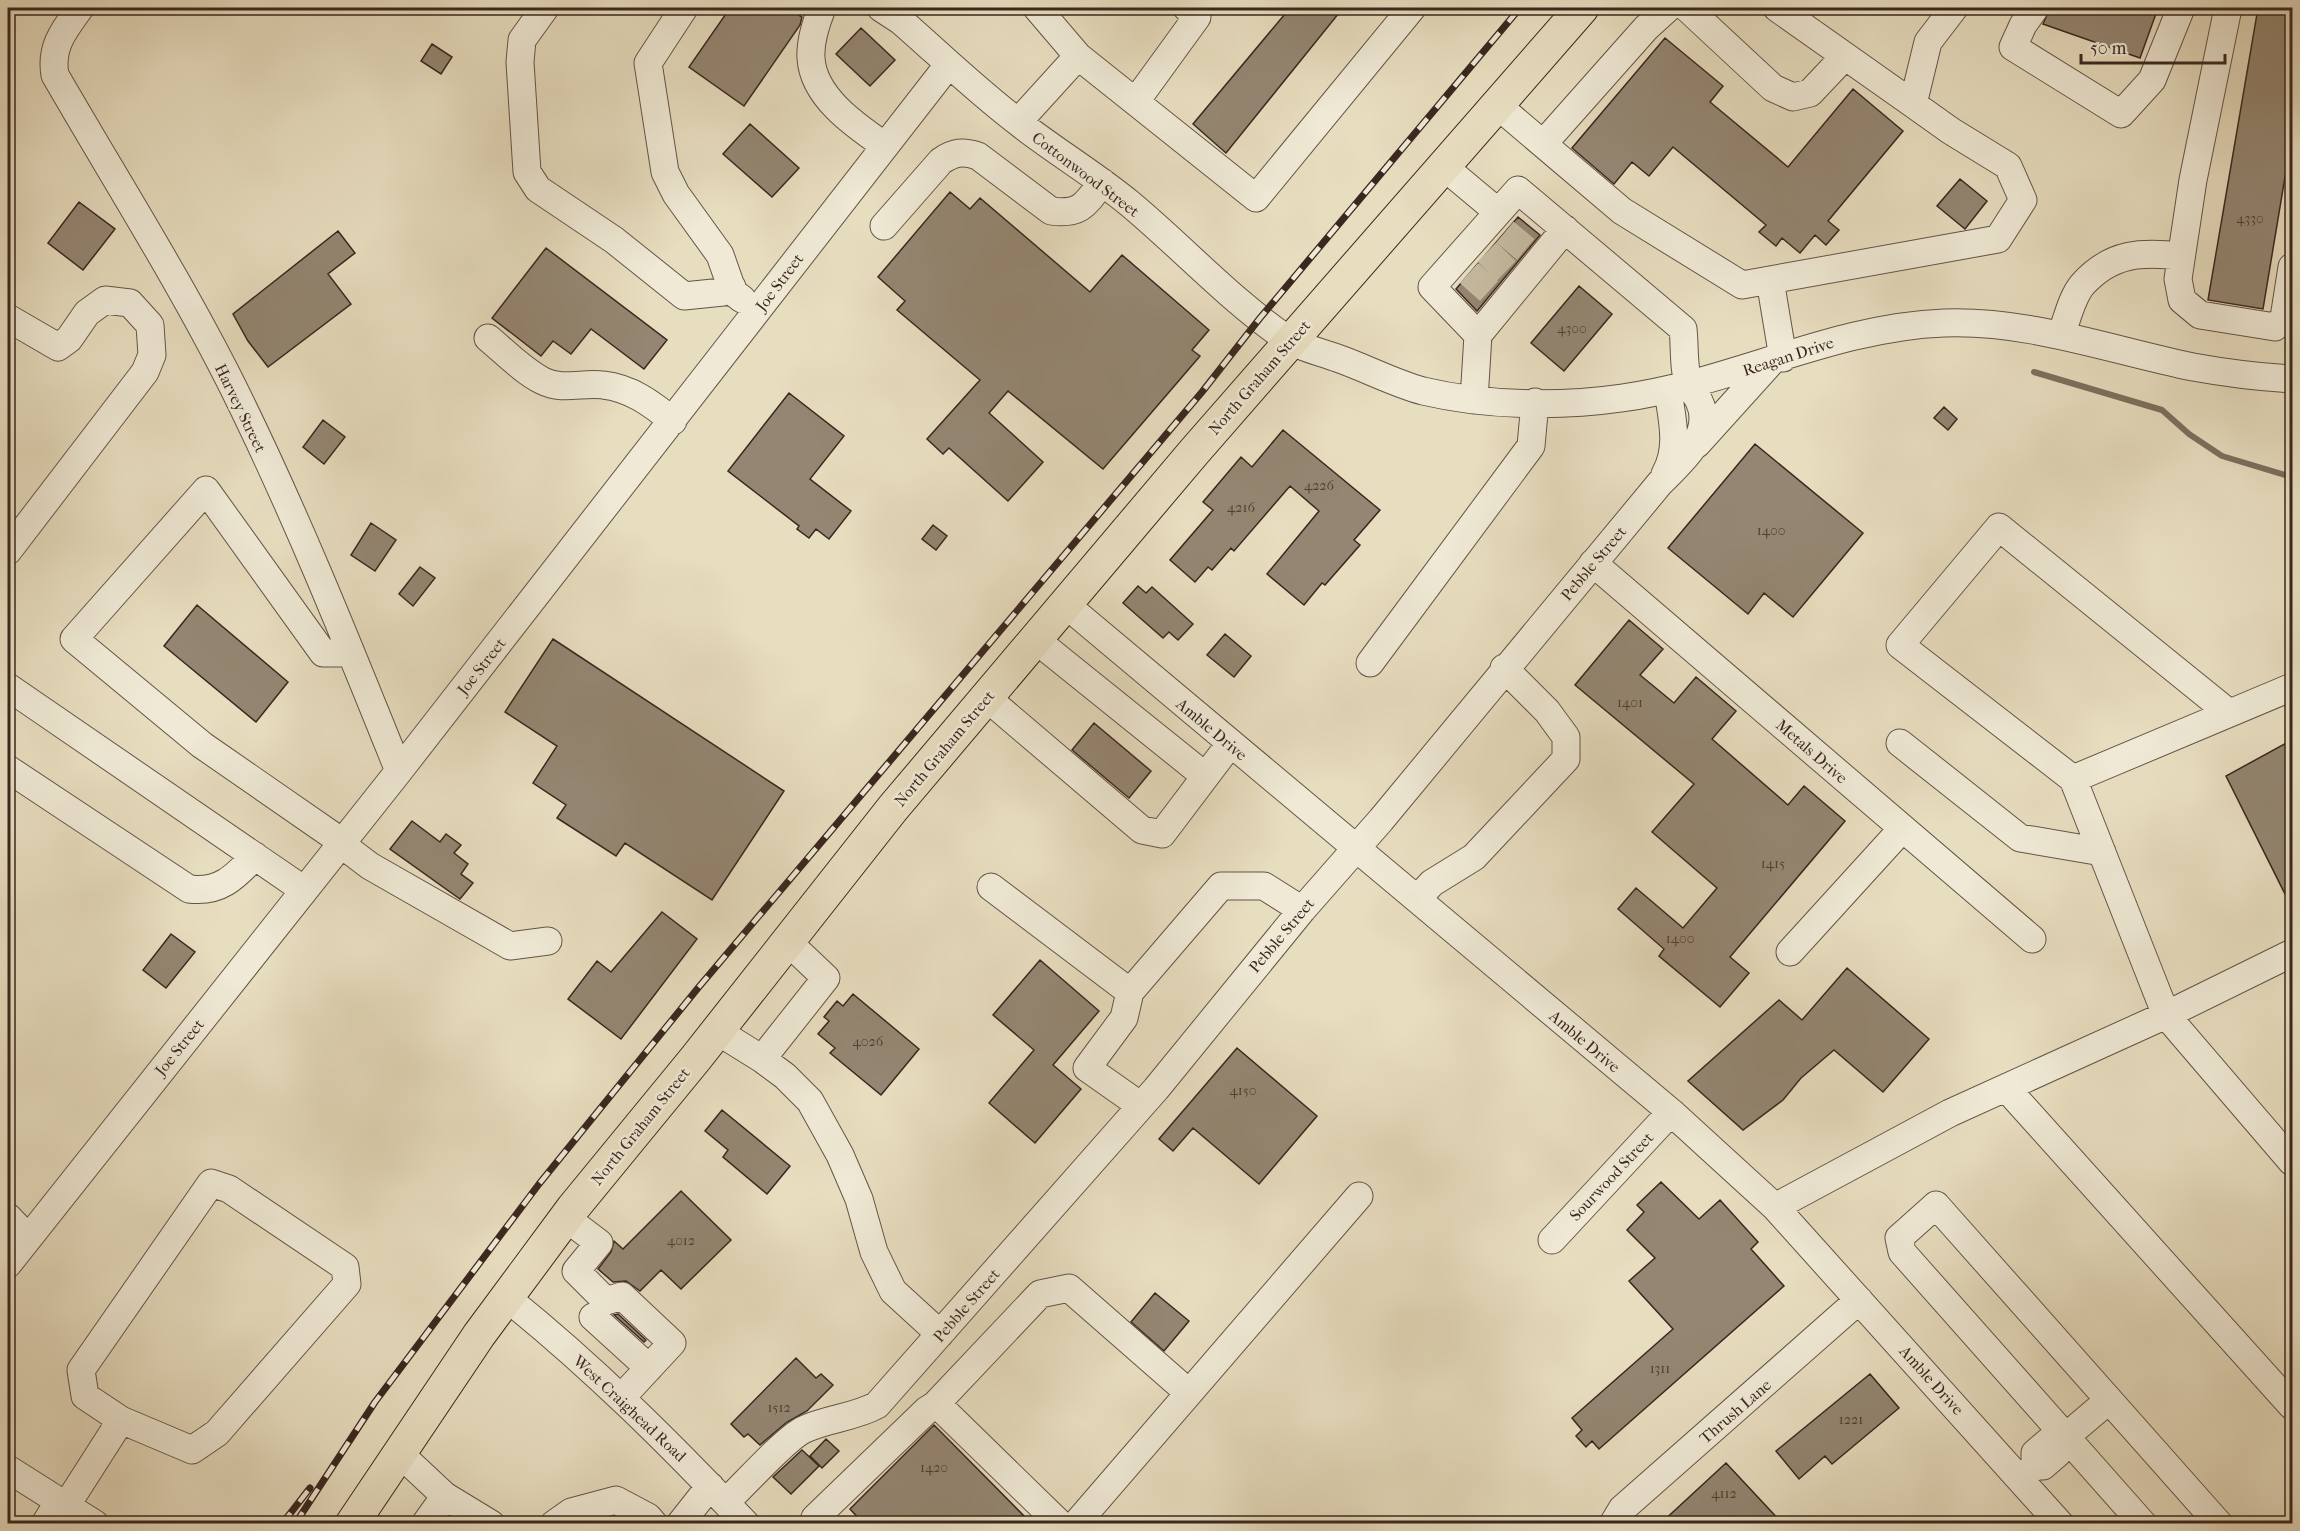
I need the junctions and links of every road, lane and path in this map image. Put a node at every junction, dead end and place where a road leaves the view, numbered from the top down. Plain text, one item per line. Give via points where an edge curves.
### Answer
1 (80, 8) edge
2 (545, 8) edge
3 (684, 8) edge
4 (822, 8) edge
5 (881, 8) edge
6 (1037, 8) edge
7 (1187, 8) edge
8 (1412, 8) edge
9 (1582, 8) edge
10 (1668, 8) edge
11 (1688, 8) edge
12 (1777, 8) edge
13 (1954, 8) edge
14 (2035, 8) edge
15 (2181, 8) edge
16 (2228, 8) edge
17 (1078, 56) junction
18 (1845, 56) junction
19 (949, 64) junction
20 (1136, 101) junction
21 (1913, 104) junction
22 (1497, 105) junction
23 (1018, 122) junction
24 (1543, 144) junction
25 (885, 146) junction
26 (1443, 166) junction
27 (1102, 183) junction
28 (1498, 221) junction
29 (884, 226) dead end
30 (1564, 229) junction
31 (2181, 256) junction
32 (2292, 267) edge
33 (1770, 280) junction
34 (732, 287) junction
35 (757, 312) junction
36 (8, 318) edge
37 (1478, 335) junction
38 (2061, 335) junction
39 (488, 338) dead end
40 (1290, 341) junction
41 (1778, 359) junction
42 (2292, 379) edge
43 (1679, 388) junction
44 (1474, 400) junction
45 (1535, 402) junction
46 (673, 421) junction
47 (1685, 459) junction
48 (1660, 483) junction
49 (8, 551) edge
50 (1593, 563) junction
51 (1065, 604) junction
52 (1036, 640) junction
53 (351, 653) junction
54 (1370, 663) dead end
55 (1504, 668) junction
56 (8, 687) edge
57 (2292, 687) edge
58 (987, 698) junction
59 (2229, 713) junction
60 (1900, 743) dead end
61 (1230, 744) junction
62 (8, 769) edge
63 (399, 771) junction
64 (1205, 776) junction
65 (2073, 779) junction
66 (1902, 829) junction
67 (341, 843) junction
68 (1355, 848) junction
69 (2102, 852) junction
70 (255, 856) junction
71 (992, 887) dead end
72 (304, 890) junction
73 (1417, 899) junction
74 (1302, 910) junction
75 (2032, 939) dead end
76 (548, 941) dead end
77 (788, 942) junction
78 (1790, 952) dead end
79 (2292, 953) edge
80 (1130, 992) junction
81 (2166, 1015) junction
82 (717, 1031) junction
83 (762, 1059) junction
84 (2007, 1089) junction
85 (1141, 1106) junction
86 (1671, 1112) junction
87 (2292, 1162) edge
88 (1359, 1196) dead end
89 (1775, 1207) junction
90 (8, 1217) edge
91 (566, 1218) junction
92 (28, 1238) junction
93 (1552, 1240) dead end
94 (8, 1264) edge
95 (507, 1298) junction
96 (1859, 1300) junction
97 (600, 1309) junction
98 (940, 1334) junction
99 (567, 1349) junction
100 (1189, 1393) junction
101 (621, 1398) junction
102 (2109, 1400) junction
103 (935, 1405) junction
104 (2292, 1406) edge
105 (121, 1420) junction
106 (2065, 1438) junction
107 (399, 1453) junction
108 (8, 1469) edge
109 (2028, 1472) junction
110 (718, 1494) junction
111 (445, 1496) junction
112 (57, 1510) edge
113 (816, 1522) edge
114 (95, 1524) edge
115 (352, 1524) edge
116 (425, 1524) edge
117 (491, 1524) edge
118 (554, 1524) edge
119 (654, 1524) edge
120 (680, 1524) edge
121 (746, 1524) edge
122 (1060, 1524) edge
123 (1076, 1524) edge
124 (1613, 1524) edge
125 (2060, 1524) edge
126 (2143, 1524) edge
127 (2219, 1524) edge

1 - 53 street, Harvey Street via 58,39 52,61 55,75 233,387
2 - 34 street via 522,40 520,62 527,171 538,189 614,240 684,296 723,292
3 - 34 street via 648,63 664,172 720,255
4 - 25 street via 810,56 813,74 831,102
5 - 19 street, Cottonwood Street
6 - 17 street
7 - 20 street via 1197,17
8 - 20 street via 1256,198
9 - 22 main road, North Graham Street
10 - 24 street via 1646,27
11 - 18 street via 1773,88 1793,98 1810,93
12 - 18 street
13 - 21 street via 1928,42
14 - 15 street via 2013,47 2121,114 2152,80
16 - 31 street
17 - 20 street
17 - 23 street
18 - 21 street
19 - 23 street, Cottonwood Street
19 - 25 street, Joe Street
21 - 33 street via 2008,166 2023,200 1998,239
22 - 24 street
22 - 26 main road, North Graham Street
23 - 27 street, Cottonwood Street
24 - 33 street via 1622,211 1742,285
25 - 35 street, Joe Street
26 - 28 street
26 - 40 main road, North Graham Street
27 - 29 street via 1081,209 1051,211 978,156 966,152 951,154
27 - 40 street, Cottonwood Street
28 - 30 street via 1518,190
28 - 37 street via 1462,267 1432,287
30 - 37 street
30 - 43 street via 1683,329
31 - 32 street via 2178,279 2182,300 2200,315 2276,327 2284,318
31 - 38 street via 2145,252 2112,261 2082,285
33 - 41 street
34 - 35 street
35 - 46 street, Joe Street
36 - 49 street via 58,346 69,339 87,313 105,300 130,303 150,325 152,355 145,372
37 - 44 street
38 - 41 street, Reagan Drive via 2002,324 1943,323 1844,338
38 - 42 street, Reagan Drive via 2192,367
39 - 46 street via 543,381 576,387 602,384 625,390 646,399
40 - 44 street, Reagan Drive via 1412,387
40 - 51 main road, North Graham Street
41 - 43 street, Reagan Drive
41 - 47 street, Pebble Street
43 - 45 street, Reagan Drive via 1618,399
43 - 47 street, Pebble Street via 1700,401 1703,426
43 - 48 street, Pebble Street via 1669,467
44 - 45 street, Reagan Drive
45 - 54 street via 1531,446
46 - 63 street, Joe Street
47 - 48 street, Pebble Street
48 - 50 street, Pebble Street
50 - 55 street, Pebble Street
50 - 66 street, Metals Drive
51 - 52 main road, North Graham Street
51 - 61 street, Amble Drive
52 - 58 main road, North Graham Street
52 - 64 street
53 - 63 street, Harvey Street
53 - 67 street via 323,653 207,490 74,639 202,746
55 - 68 street, Pebble Street
55 - 73 street via 1547,711 1566,737 1566,759 1474,857 1432,883
56 - 70 street
57 - 59 street
58 - 64 street via 1142,830 1162,834
58 - 77 main road, North Graham Street via 893,808
59 - 65 street
59 - 65 street via 1999,527 1900,645
60 - 69 street via 2020,838
61 - 64 street
61 - 68 street, Amble Drive
62 - 70 street via 189,889 204,891 229,883
63 - 67 street, Joe Street
65 - 69 street
66 - 75 street, Metals Drive
66 - 78 street
67 - 72 street, Joe Street
67 - 76 street via 370,866 510,946
68 - 73 street, Amble Drive
68 - 74 street, Pebble Street
69 - 81 street
70 - 72 street
71 - 80 street
72 - 92 street, Joe Street
73 - 86 street, Amble Drive
74 - 80 street via 1263,886 1221,886
74 - 85 street, Pebble Street
77 - 82 main road, North Graham Street
77 - 83 street via 826,978
79 - 81 street
80 - 85 street via 1124,1018 1087,1068
81 - 84 street
81 - 87 street
82 - 83 street
82 - 91 main road, North Graham Street
83 - 98 street via 810,1101 840,1155 859,1199 874,1252 894,1291
84 - 89 street via 1950,1113
84 - 104 street
85 - 98 street, Pebble Street
86 - 89 street, Amble Drive
86 - 93 street, Sourwood Street
88 - 100 street
89 - 96 street, Amble Drive
90 - 92 street
91 - 95 main road, North Graham Street
91 - 97 street via 599,1243 576,1271
92 - 94 street, Joe Street
95 - 99 street, West Craighead Road
95 - 107 main road, North Graham Street
96 - 109 street, Amble Drive
96 - 124 street, Thrush Lane via 1622,1509
97 - 99 street
97 - 101 street via 622,1296 629,1325 672,1343
98 - 110 street, Pebble Street via 877,1405 801,1431
99 - 101 street, West Craighead Road
100 - 103 street via 1069,1288 1040,1294
100 - 123 street
101 - 110 street, West Craighead Road
102 - 106 street
102 - 106 street via 1936,1205 1899,1238 1902,1252
102 - 127 street
103 - 113 street
103 - 122 street
105 - 105 street via 85,1396 81,1370 211,1183 230,1189 345,1267 347,1284 217,1433 192,1450
105 - 112 street
106 - 109 street via 2058,1453
106 - 126 street
107 - 111 street
107 - 115 main road, North Graham Street
108 - 112 street
109 - 125 street, Amble Drive
110 - 120 street, Pebble Street
110 - 121 street, West Craighead Road
111 - 116 street
111 - 117 street
112 - 114 street
118 - 119 street via 572,1512 616,1500

